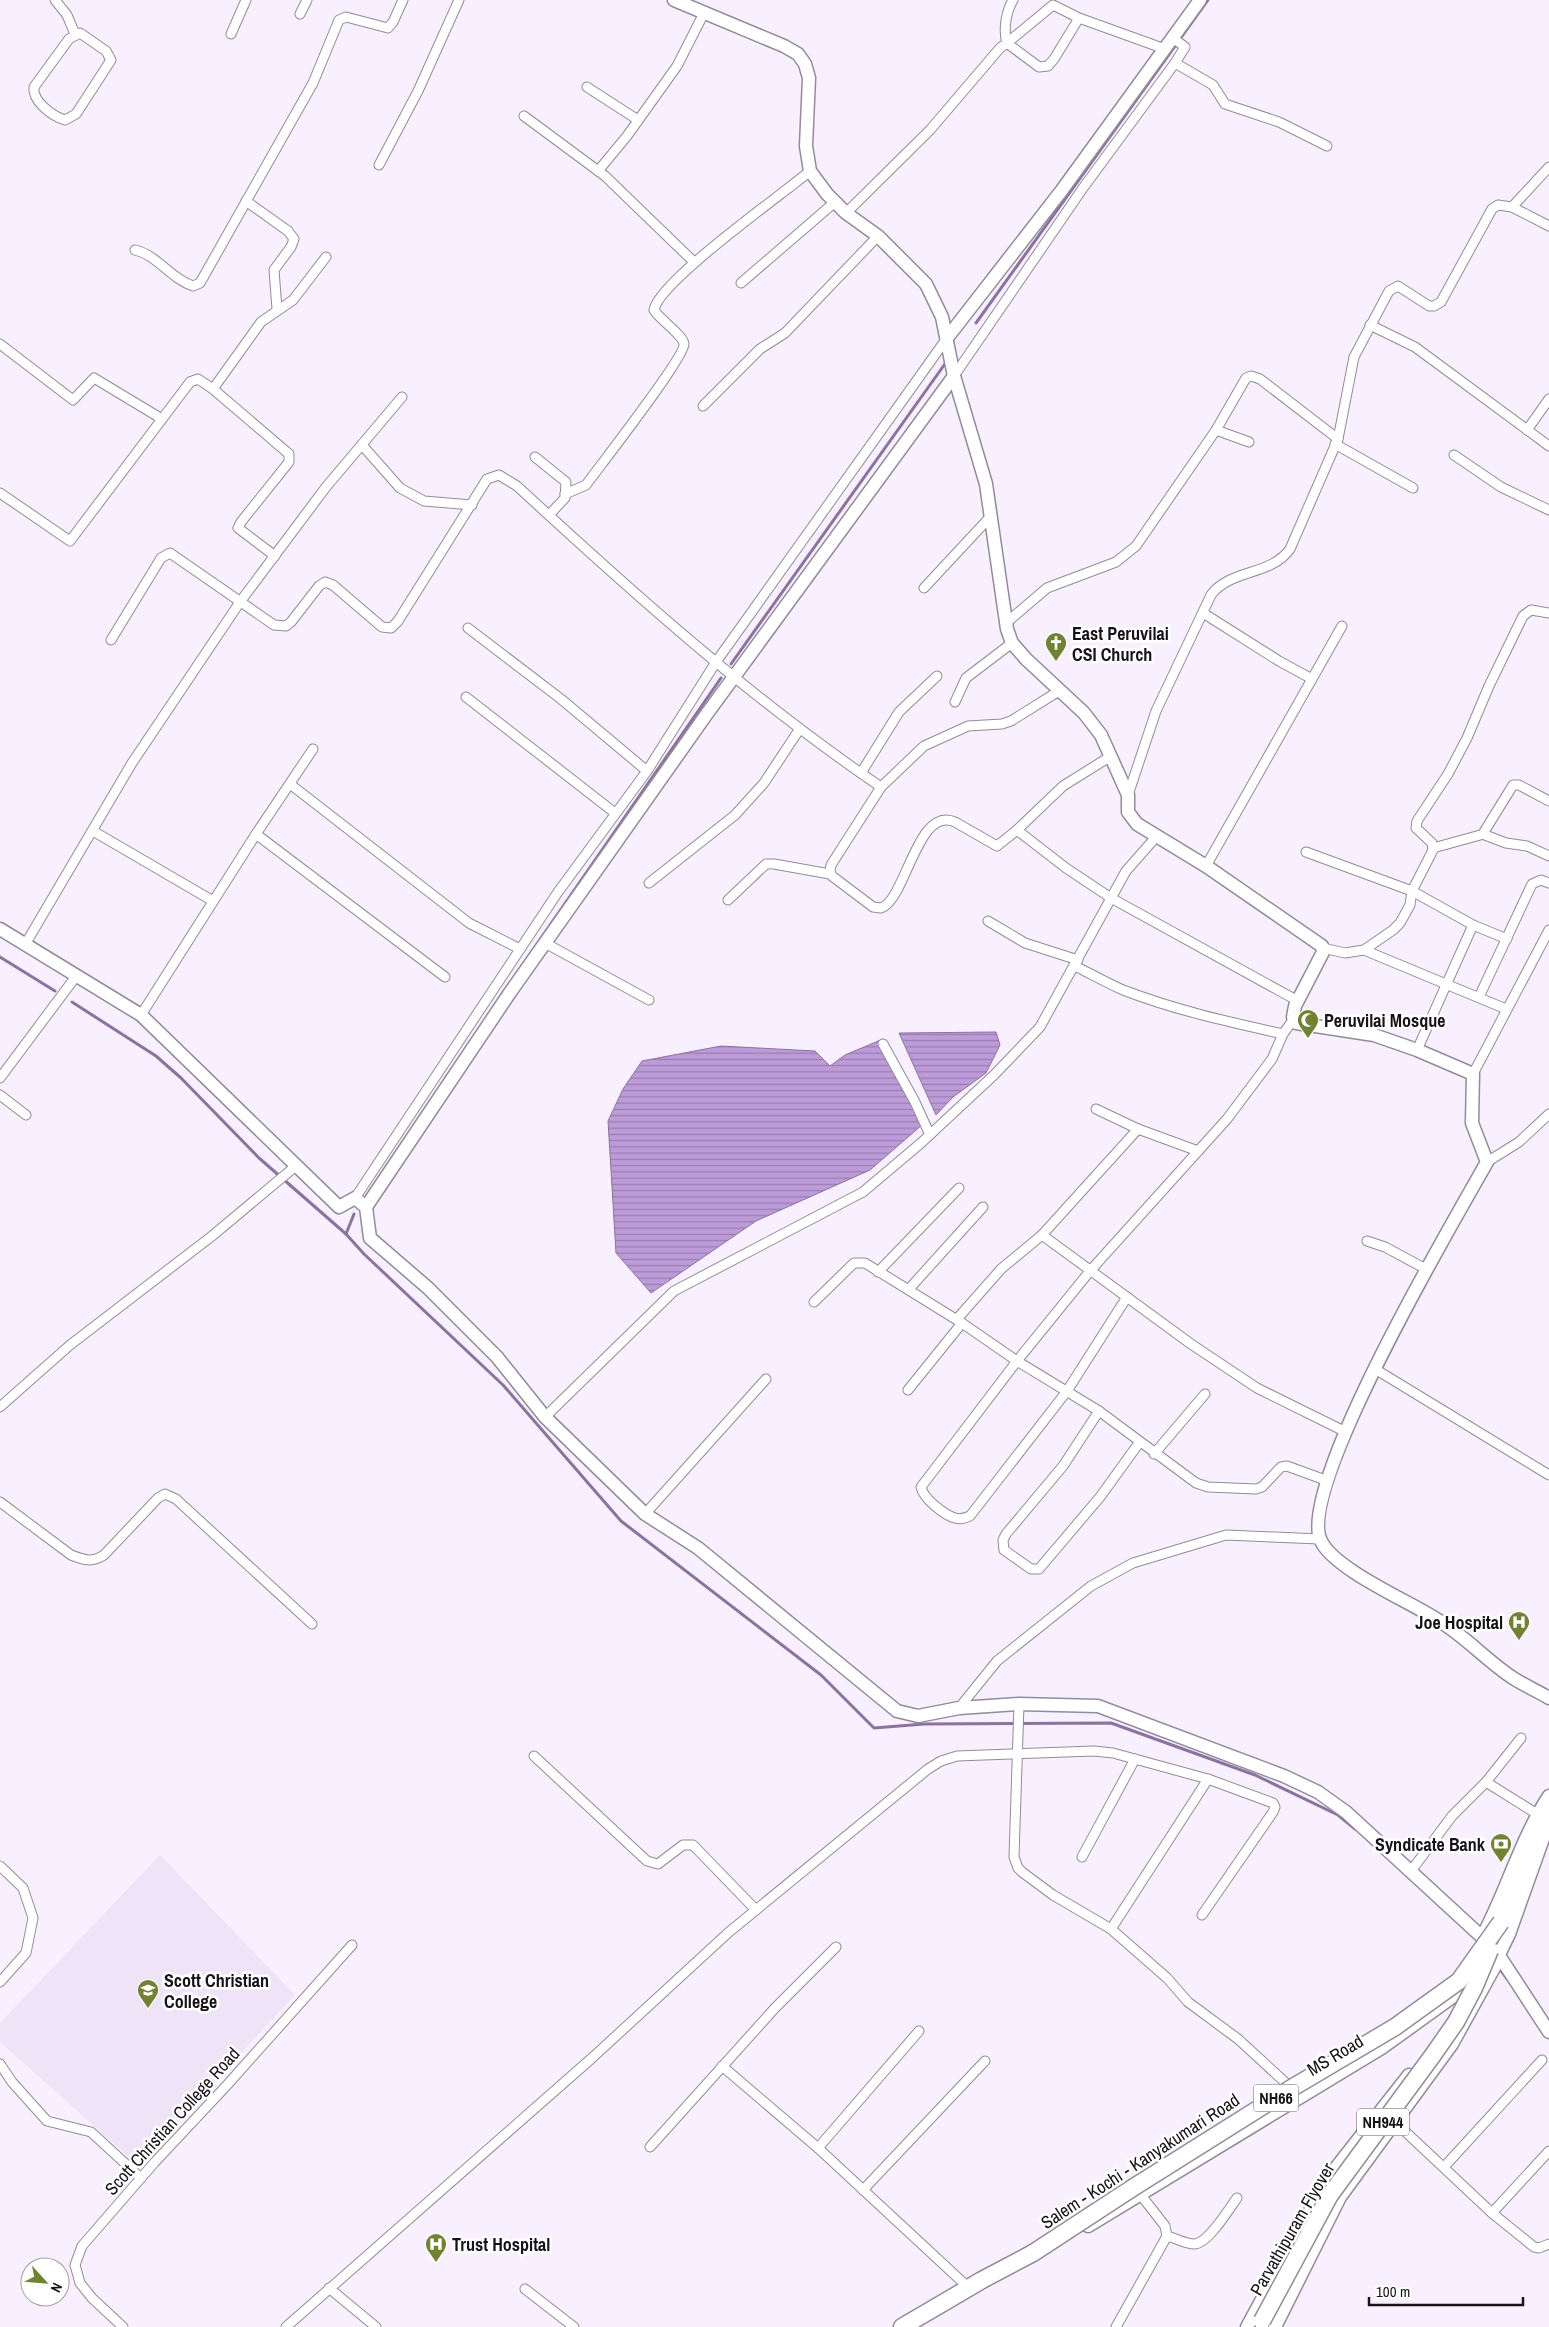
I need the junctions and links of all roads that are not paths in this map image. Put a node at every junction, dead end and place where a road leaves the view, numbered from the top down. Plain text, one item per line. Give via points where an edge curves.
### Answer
1 (55, 0) edge
2 (246, 0) edge
3 (307, 0) edge
4 (403, 0) edge
5 (459, 0) edge
6 (674, 0) edge
7 (1014, 0) edge
8 (1200, 0) edge
9 (704, 13) junction
10 (300, 14) dead end
11 (1079, 18) junction
12 (75, 34) junction
13 (231, 34) dead end
14 (1173, 38) junction
15 (1007, 43) junction
16 (1165, 49) junction
17 (1176, 63) junction
18 (587, 87) dead end
19 (524, 116) dead end
20 (638, 120) junction
21 (1327, 146) dead end
22 (379, 165) dead end
23 (1549, 167) edge
24 (598, 171) junction
25 (810, 171) junction
26 (246, 201) junction
27 (834, 202) junction
28 (1512, 208) junction
29 (846, 213) junction
30 (1549, 226) edge
31 (878, 236) junction
32 (135, 250) dead end
33 (326, 257) dead end
34 (694, 262) junction
35 (741, 283) dead end
36 (277, 309) junction
37 (1370, 325) junction
38 (947, 338) junction
39 (0, 344) edge
40 (954, 376) junction
41 (213, 389) junction
42 (402, 398) dead end
43 (1549, 399) edge
44 (703, 406) dead end
45 (162, 419) junction
46 (1216, 430) junction
47 (1527, 430) junction
48 (1337, 441) junction
49 (1249, 442) dead end
50 (362, 445) junction
51 (1549, 446) edge
52 (1454, 455) dead end
53 (535, 457) dead end
54 (1413, 488) dead end
55 (0, 493) edge
56 (565, 494) junction
57 (472, 505) junction
58 (1549, 510) edge
59 (549, 515) junction
60 (991, 516) junction
61 (275, 556) junction
62 (924, 588) dead end
63 (240, 602) junction
64 (1203, 613) junction
65 (1549, 613) edge
66 (1006, 623) junction
67 (1342, 626) dead end
68 (468, 628) dead end
69 (111, 640) dead end
70 (1012, 644) junction
71 (716, 662) junction
72 (937, 676) dead end
73 (735, 678) junction
74 (1312, 680) junction
75 (1059, 691) junction
76 (466, 697) dead end
77 (955, 702) dead end
78 (799, 730) junction
79 (313, 749) dead end
80 (1110, 756) junction
81 (647, 770) junction
82 (861, 773) junction
83 (290, 784) junction
84 (881, 787) junction
85 (1128, 795) junction
86 (1549, 800) edge
87 (615, 814) junction
88 (1017, 830) junction
89 (92, 831) junction
90 (256, 834) junction
91 (1484, 834) junction
92 (1156, 837) junction
93 (1433, 848) junction
94 (1306, 852) dead end
95 (1549, 856) edge
96 (1206, 866) junction
97 (830, 874) junction
98 (648, 883) dead end
99 (1549, 883) edge
100 (1412, 891) junction
101 (1110, 898) junction
102 (728, 900) dead end
103 (213, 901) junction
104 (988, 921) dead end
105 (1473, 925) junction
106 (0, 929) edge
107 (1549, 930) edge
108 (1507, 939) junction
109 (26, 943) junction
110 (545, 943) junction
111 (1323, 948) junction
112 (520, 949) junction
113 (1364, 950) junction
114 (1076, 963) junction
115 (77, 975) junction
116 (446, 977) dead end
117 (1447, 986) junction
118 (1479, 997) junction
119 (649, 1000) dead end
120 (1298, 1000) junction
121 (1506, 1009) junction
122 (141, 1015) junction
123 (1293, 1020) junction
124 (1283, 1034) junction
125 (883, 1044) dead end
126 (1417, 1050) junction
127 (1473, 1074) junction
128 (0, 1078) edge
129 (0, 1095) edge
130 (1096, 1109) dead end
131 (1549, 1114) edge
132 (26, 1115) dead end
133 (1138, 1129) junction
134 (930, 1135) junction
135 (1198, 1151) junction
136 (1488, 1162) junction
137 (297, 1165) junction
138 (959, 1188) dead end
139 (355, 1198) junction
140 (366, 1207) junction
141 (983, 1208) dead end
142 (1042, 1235) junction
143 (1367, 1241) dead end
144 (1426, 1268) junction
145 (1090, 1271) junction
146 (878, 1272) junction
147 (909, 1289) junction
148 (1127, 1296) junction
149 (814, 1302) dead end
150 (960, 1321) junction
151 (1017, 1361) junction
152 (1375, 1369) junction
153 (766, 1379) dead end
154 (908, 1390) dead end
155 (1067, 1391) junction
156 (1205, 1394) dead end
157 (0, 1407) edge
158 (1099, 1412) junction
159 (545, 1417) junction
160 (1344, 1431) junction
161 (1139, 1443) junction
162 (1154, 1454) junction
163 (1549, 1475) edge
164 (1328, 1481) junction
165 (0, 1502) edge
166 (645, 1514) junction
167 (1320, 1539) junction
168 (312, 1624) dead end
169 (1549, 1698) edge
170 (959, 1708) junction
171 (1018, 1710) junction
172 (1521, 1738) dead end
173 (1017, 1753) junction
174 (534, 1756) dead end
175 (1135, 1759) junction
176 (1208, 1779) junction
177 (1486, 1782) junction
178 (1549, 1796) edge
179 (1543, 1813) edge
180 (1549, 1824) edge
181 (1082, 1857) dead end
182 (0, 1866) edge
183 (1411, 1871) junction
184 (756, 1910) junction
185 (1202, 1915) dead end
186 (1501, 1922) junction
187 (1111, 1929) junction
188 (1482, 1938) junction
189 (352, 1944) dead end
190 (836, 1947) dead end
191 (1500, 1957) junction
192 (0, 1982) edge
193 (1468, 1987) junction
194 (919, 2031) dead end
195 (1549, 2032) edge
196 (1542, 2060) dead end
197 (985, 2061) dead end
198 (0, 2064) edge
199 (722, 2066) junction
200 (1287, 2084) junction
201 (1395, 2122) junction
202 (650, 2147) dead end
203 (818, 2148) junction
204 (1549, 2151) edge
205 (1444, 2167) junction
206 (141, 2178) junction
207 (863, 2190) junction
208 (1140, 2194) junction
209 (1237, 2198) dead end
210 (1492, 2213) junction
211 (1167, 2236) junction
212 (1549, 2244) edge
213 (975, 2284) junction
214 (329, 2288) junction
215 (525, 2289) dead end
216 (1261, 2326) edge
217 (123, 2327) edge
218 (286, 2327) edge
219 (376, 2327) edge
220 (574, 2327) edge
221 (902, 2327) edge
222 (1116, 2327) edge

1 - 12 street via 67,15
2 - 13 street
3 - 10 street
4 - 26 street via 388,28 346,17 339,20 313,83
5 - 22 street via 418,91
6 - 9 street
7 - 15 street via 1007,16
8 - 14 street
9 - 20 street via 677,66
9 - 25 street via 798,54 805,64 809,78 806,146
11 - 15 street via 1054,5
11 - 15 street via 1048,66 1039,67
11 - 16 street
12 - 12 street via 80,33 100,46 110,60 76,114 65,120 36,100 33,93 38,80
14 - 16 street
14 - 17 street via 1185,47
15 - 29 street via 930,130
16 - 38 street via 1062,190
17 - 21 street via 1213,85 1225,104 1279,122
17 - 40 street via 1082,188
18 - 20 street
19 - 24 street
20 - 24 street
23 - 28 street
24 - 34 street
25 - 27 street
25 - 34 street
26 - 32 street via 197,285 180,280 148,254
26 - 36 street via 288,231 294,239 274,270
27 - 29 street
27 - 35 street
28 - 30 street
28 - 37 street via 1503,204 1492,209 1441,302 1429,306 1395,286 1386,295
29 - 31 street
31 - 38 street via 926,284 942,317
31 - 44 street via 785,332 772,344 760,349
33 - 36 street via 293,300
34 - 56 street via 658,299 654,310 682,339 683,348 667,375 586,485
36 - 41 street via 261,322
37 - 47 street via 1415,347
37 - 48 street via 1352,364
38 - 40 street
38 - 71 street
39 - 45 street via 73,400 94,378
40 - 60 street via 986,484
40 - 73 street
41 - 45 street via 202,381 194,380
41 - 61 street via 286,450 290,458 238,528
42 - 50 street
43 - 47 street
45 - 55 street via 70,541
46 - 48 street via 1242,383 1251,376 1260,379
46 - 49 street
46 - 66 street via 1136,546 1116,562 1047,588
47 - 51 street
48 - 54 street
48 - 64 street via 1286,556 1269,567 1221,584 1211,594
50 - 57 street via 400,488 424,501
50 - 61 street
52 - 58 street via 1501,487
53 - 56 street via 566,482
56 - 59 street
57 - 59 street via 487,479 499,475 517,486
57 - 63 street via 391,628 382,627 333,585 325,582 286,626 268,622
59 - 71 street
60 - 62 street
60 - 66 street
61 - 63 street
63 - 69 street via 175,555 165,554
63 - 89 street via 132,763
64 - 74 street
64 - 85 street via 1156,711
65 - 93 street via 1531,610 1524,616 1467,738 1417,821 1416,828
66 - 70 street
67 - 74 street
68 - 81 street
70 - 75 street
70 - 77 street via 966,678
71 - 73 street
71 - 81 street
72 - 82 street via 898,712
73 - 78 street
73 - 110 street
74 - 96 street
75 - 80 street via 1084,713 1101,735
75 - 84 street via 1011,721 968,726 924,746
76 - 87 street
78 - 82 street
78 - 98 street via 764,782 735,815
79 - 83 street
80 - 85 street
80 - 88 street via 1063,786
81 - 87 street
82 - 84 street
83 - 90 street
83 - 112 street via 469,923
84 - 97 street via 831,865
85 - 92 street via 1128,812 1132,818
86 - 91 street via 1513,785
87 - 112 street
88 - 97 street via 997,846 955,822 942,820 922,840 891,901 881,908 872,907
88 - 101 street
89 - 103 street
89 - 109 street
90 - 103 street
90 - 116 street
91 - 93 street
91 - 95 street via 1493,840 1527,846
92 - 96 street
92 - 101 street via 1126,871
93 - 100 street
94 - 100 street
96 - 111 street
97 - 102 street via 766,864
99 - 108 street via 1541,880 1532,884
100 - 105 street
100 - 113 street via 1410,905 1400,923
101 - 114 street
101 - 120 street
103 - 122 street
104 - 114 street via 1025,943
105 - 108 street
105 - 117 street
106 - 109 street
107 - 121 street
108 - 118 street
109 - 115 street
110 - 119 street
110 - 140 street
111 - 113 street via 1345,953
111 - 120 street
112 - 139 street
113 - 117 street
114 - 124 street via 1122,989 1175,1007
114 - 134 street via 1040,1028
115 - 122 street
115 - 128 street
117 - 118 street
117 - 126 street
118 - 121 street
120 - 123 street
121 - 127 street
122 - 137 street
123 - 124 street
123 - 126 street via 1300,1025 1374,1035
124 - 135 street via 1272,1059 1227,1119
125 - 134 street
126 - 127 street
127 - 136 street via 1472,1123
129 - 132 street
130 - 133 street
131 - 136 street via 1519,1142
133 - 135 street
133 - 142 street
134 - 159 street via 863,1192 674,1291
135 - 145 street
136 - 144 street
137 - 139 street via 339,1207
137 - 157 street via 212,1236 70,1345
138 - 146 street
139 - 140 street
140 - 159 street via 370,1238 428,1288 497,1357
141 - 147 street
142 - 145 street
142 - 150 street via 1001,1269
143 - 144 street
144 - 152 street
145 - 148 street
145 - 151 street
146 - 147 street
146 - 149 street via 865,1263 854,1263
147 - 150 street
148 - 155 street
148 - 160 street via 1257,1388
150 - 151 street
150 - 154 street
151 - 155 street
151 - 155 street via 921,1487 924,1495 949,1515 962,1519 970,1516
152 - 160 street
152 - 163 street
153 - 166 street
155 - 158 street
156 - 162 street
158 - 161 street
158 - 161 street via 1063,1466 1006,1534 1004,1550 1031,1569 1039,1569 1100,1497
159 - 166 street
160 - 164 street
161 - 162 street
162 - 164 street via 1196,1483 1208,1487 1256,1489 1286,1466
164 - 167 street via 1319,1508 1317,1526
165 - 168 street via 72,1555 96,1561 158,1498 165,1494 176,1498
166 - 170 street via 698,1548 897,1711 918,1716
167 - 169 street via 1329,1554 1440,1620 1513,1678
167 - 170 street via 1226,1535 1133,1563 1091,1586 997,1661
170 - 171 street
171 - 173 street
171 - 183 street via 1098,1706 1284,1776 1318,1792 1346,1812
172 - 177 street
173 - 175 street via 1094,1751
173 - 184 street via 957,1756 941,1761
173 - 187 street via 1014,1857 1018,1868 1054,1895
174 - 184 street via 647,1862 658,1864 683,1845 693,1845
175 - 176 street
175 - 181 street
176 - 185 street via 1271,1802 1275,1808
176 - 187 street
177 - 179 street
177 - 183 street via 1452,1816
178 - 179 street
179 - 186 highway, Salem - Kochi - Kanyakumari Road / NH66
179 - 188 street
180 - 191 street, MS Road
182 - 192 street via 23,1888 33,1918 26,1953
183 - 188 street
184 - 214 street
186 - 213 highway, Salem - Kochi - Kanyakumari Road / NH66, bridge via 1459,1982 1395,2027 1282,2094 1033,2254
186 - 216 highway, Parvathipuram Flyover / NH944, bridge via 1456,2022 1330,2195
187 - 200 street via 1167,1978 1188,2002 1238,2039
188 - 191 street
188 - 193 street, MS Road
188 - 200 street via 1453,1976 1416,2006
189 - 206 street, Scott Christian College Road
190 - 199 street
191 - 193 street, MS Road
191 - 195 street
191 - 201 street, MS Road via 1452,2044
193 - 208 street, MS Road via 1383,2047
193 - 216 street, MS Road via 1439,2037 1328,2178
194 - 203 street
196 - 205 street
197 - 207 street
198 - 206 street via 46,2121 92,2132
199 - 202 street
199 - 203 street
200 - 213 street via 1124,2185
201 - 205 street
201 - 216 street, MS Road via 1340,2196
203 - 207 street
204 - 210 street
205 - 210 street
206 - 217 street, Scott Christian College Road via 87,2239 76,2265 80,2283
207 - 213 street
208 - 211 street via 1165,2226
208 - 213 street, MS Road via 1032,2262
209 - 211 street via 1201,2242 1194,2244
210 - 212 street via 1534,2247
211 - 222 street
213 - 221 highway, Salem - Kochi - Kanyakumari Road / NH66
214 - 218 street
214 - 219 street
215 - 220 street

